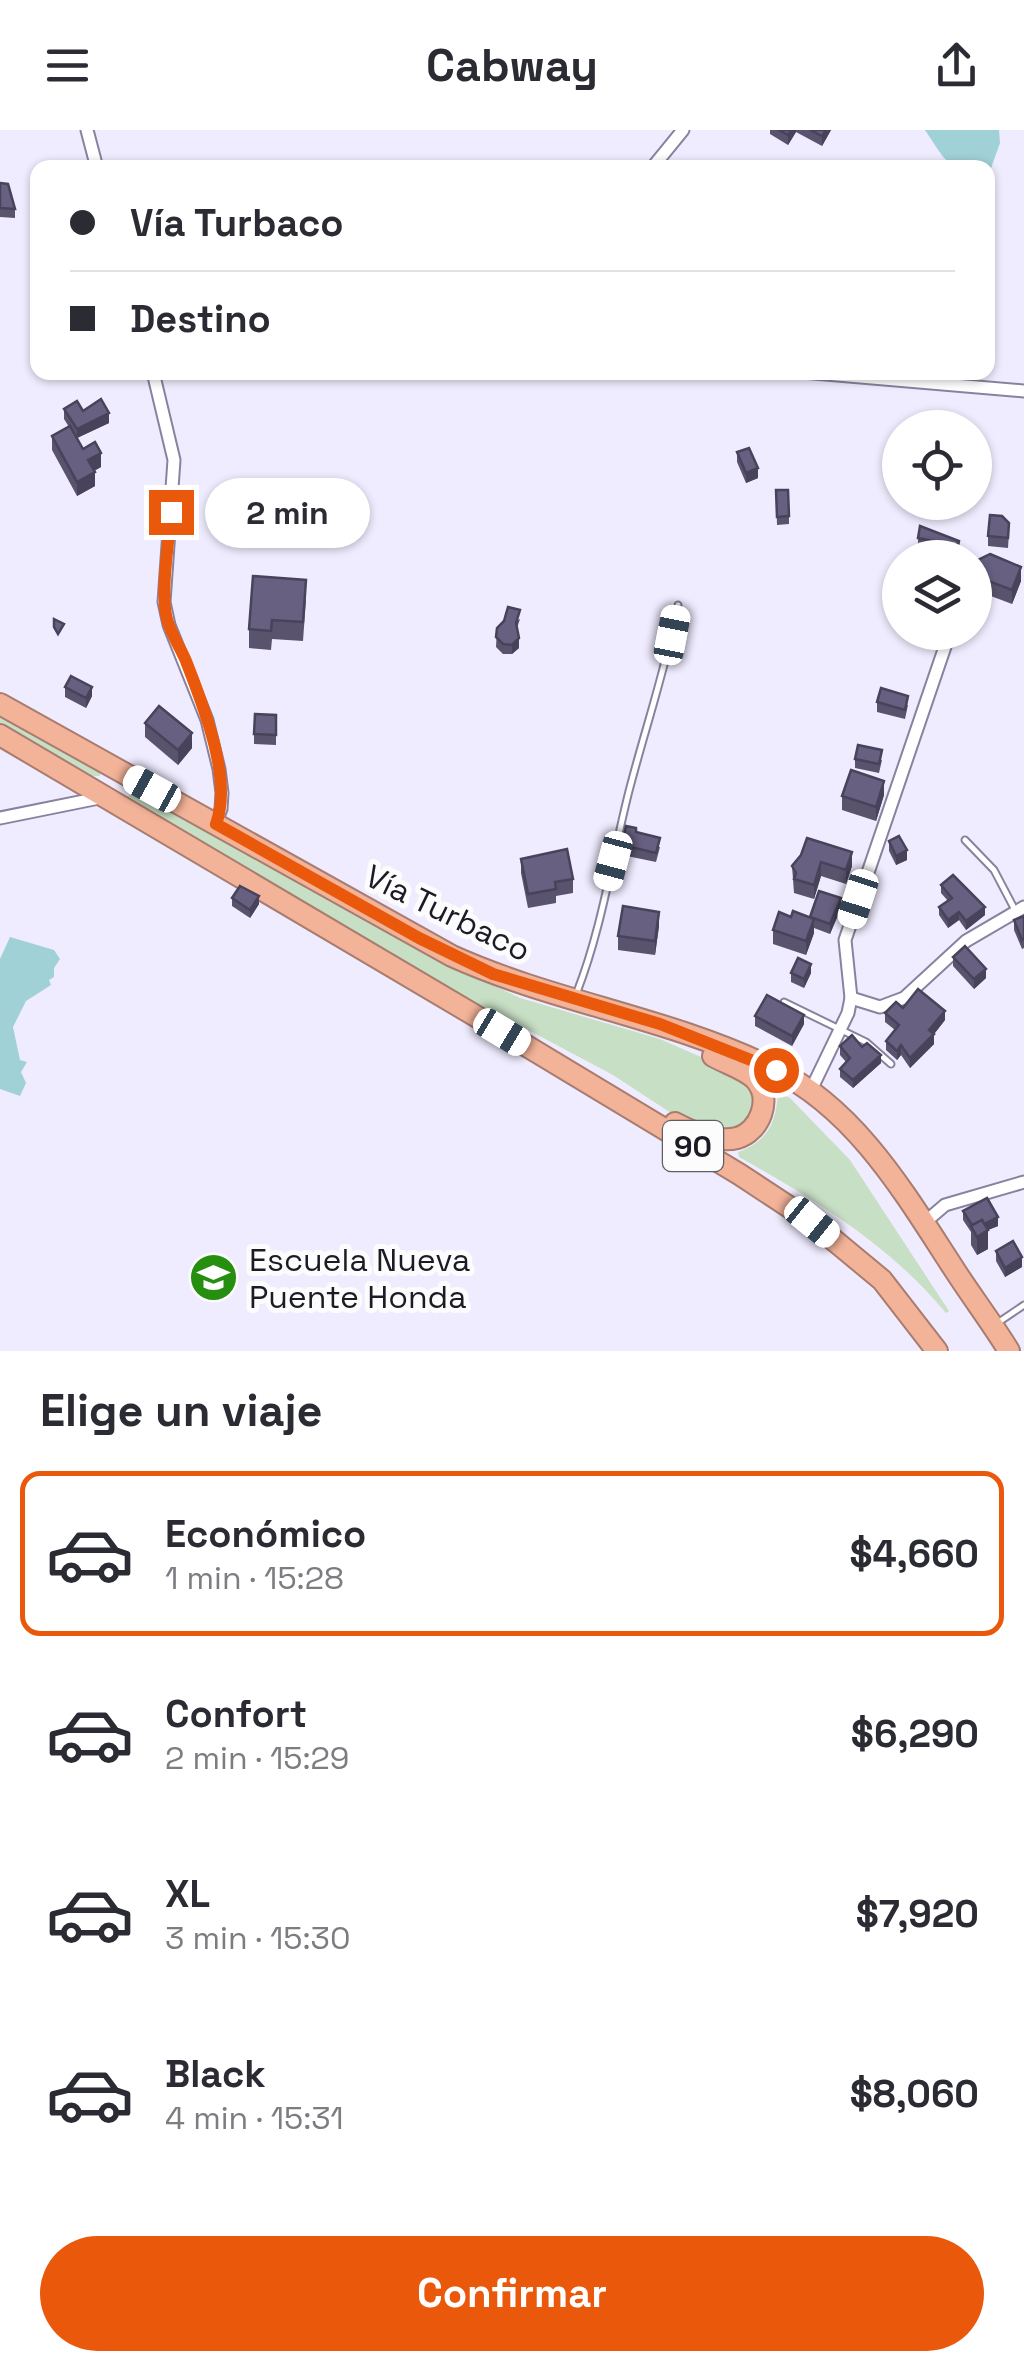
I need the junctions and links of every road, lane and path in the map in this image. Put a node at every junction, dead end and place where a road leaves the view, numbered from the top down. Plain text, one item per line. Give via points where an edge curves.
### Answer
1 (87, 130) edge
2 (683, 130) edge
3 (95, 160) edge
4 (659, 160) edge
5 (155, 380) edge
6 (891, 380) edge
7 (1024, 392) edge
8 (678, 605) dead end
9 (944, 650) edge
10 (0, 704) edge
11 (0, 735) edge
12 (108, 796) junction
13 (0, 818) edge
14 (216, 824) junction
15 (965, 840) dead end
16 (1020, 910) edge
17 (850, 998) junction
18 (574, 1000) junction
19 (784, 1002) edge
20 (838, 1028) junction
21 (700, 1038) junction
22 (530, 1048) junction
23 (892, 1064) dead end
24 (810, 1092) junction
25 (1024, 1182) edge
26 (924, 1223) junction
27 (1024, 1305) edge
28 (993, 1325) junction
29 (937, 1351) edge
30 (1010, 1351) edge

1 - 3 street
2 - 4 street
5 - 14 street via 174,460 164,602 215,753 222,793
6 - 7 street
8 - 18 lane
9 - 17 street via 845,940
10 - 14 highway, Vía Turbaco
11 - 12 highway, Vía Turbaco / 90
12 - 13 street
12 - 22 highway, Vía Turbaco / 90
14 - 18 highway, Vía Turbaco via 452,956
15 - 16 lane
16 - 17 street via 966,942 904,998 880,1007
17 - 20 street
18 - 21 highway, Vía Turbaco
19 - 20 lane
20 - 23 lane
20 - 24 street
21 - 22 highway via 710,1054 754,1078 762,1094 758,1121 738,1138 682,1126 557,1054
21 - 24 highway, Vía Turbaco
22 - 29 highway, Vía Turbaco / 90 via 812,1222 882,1280
24 - 26 highway, Vía Turbaco via 864,1140
25 - 26 street via 945,1205
26 - 28 highway, Vía Turbaco
27 - 28 lane
28 - 30 highway, Vía Turbaco

